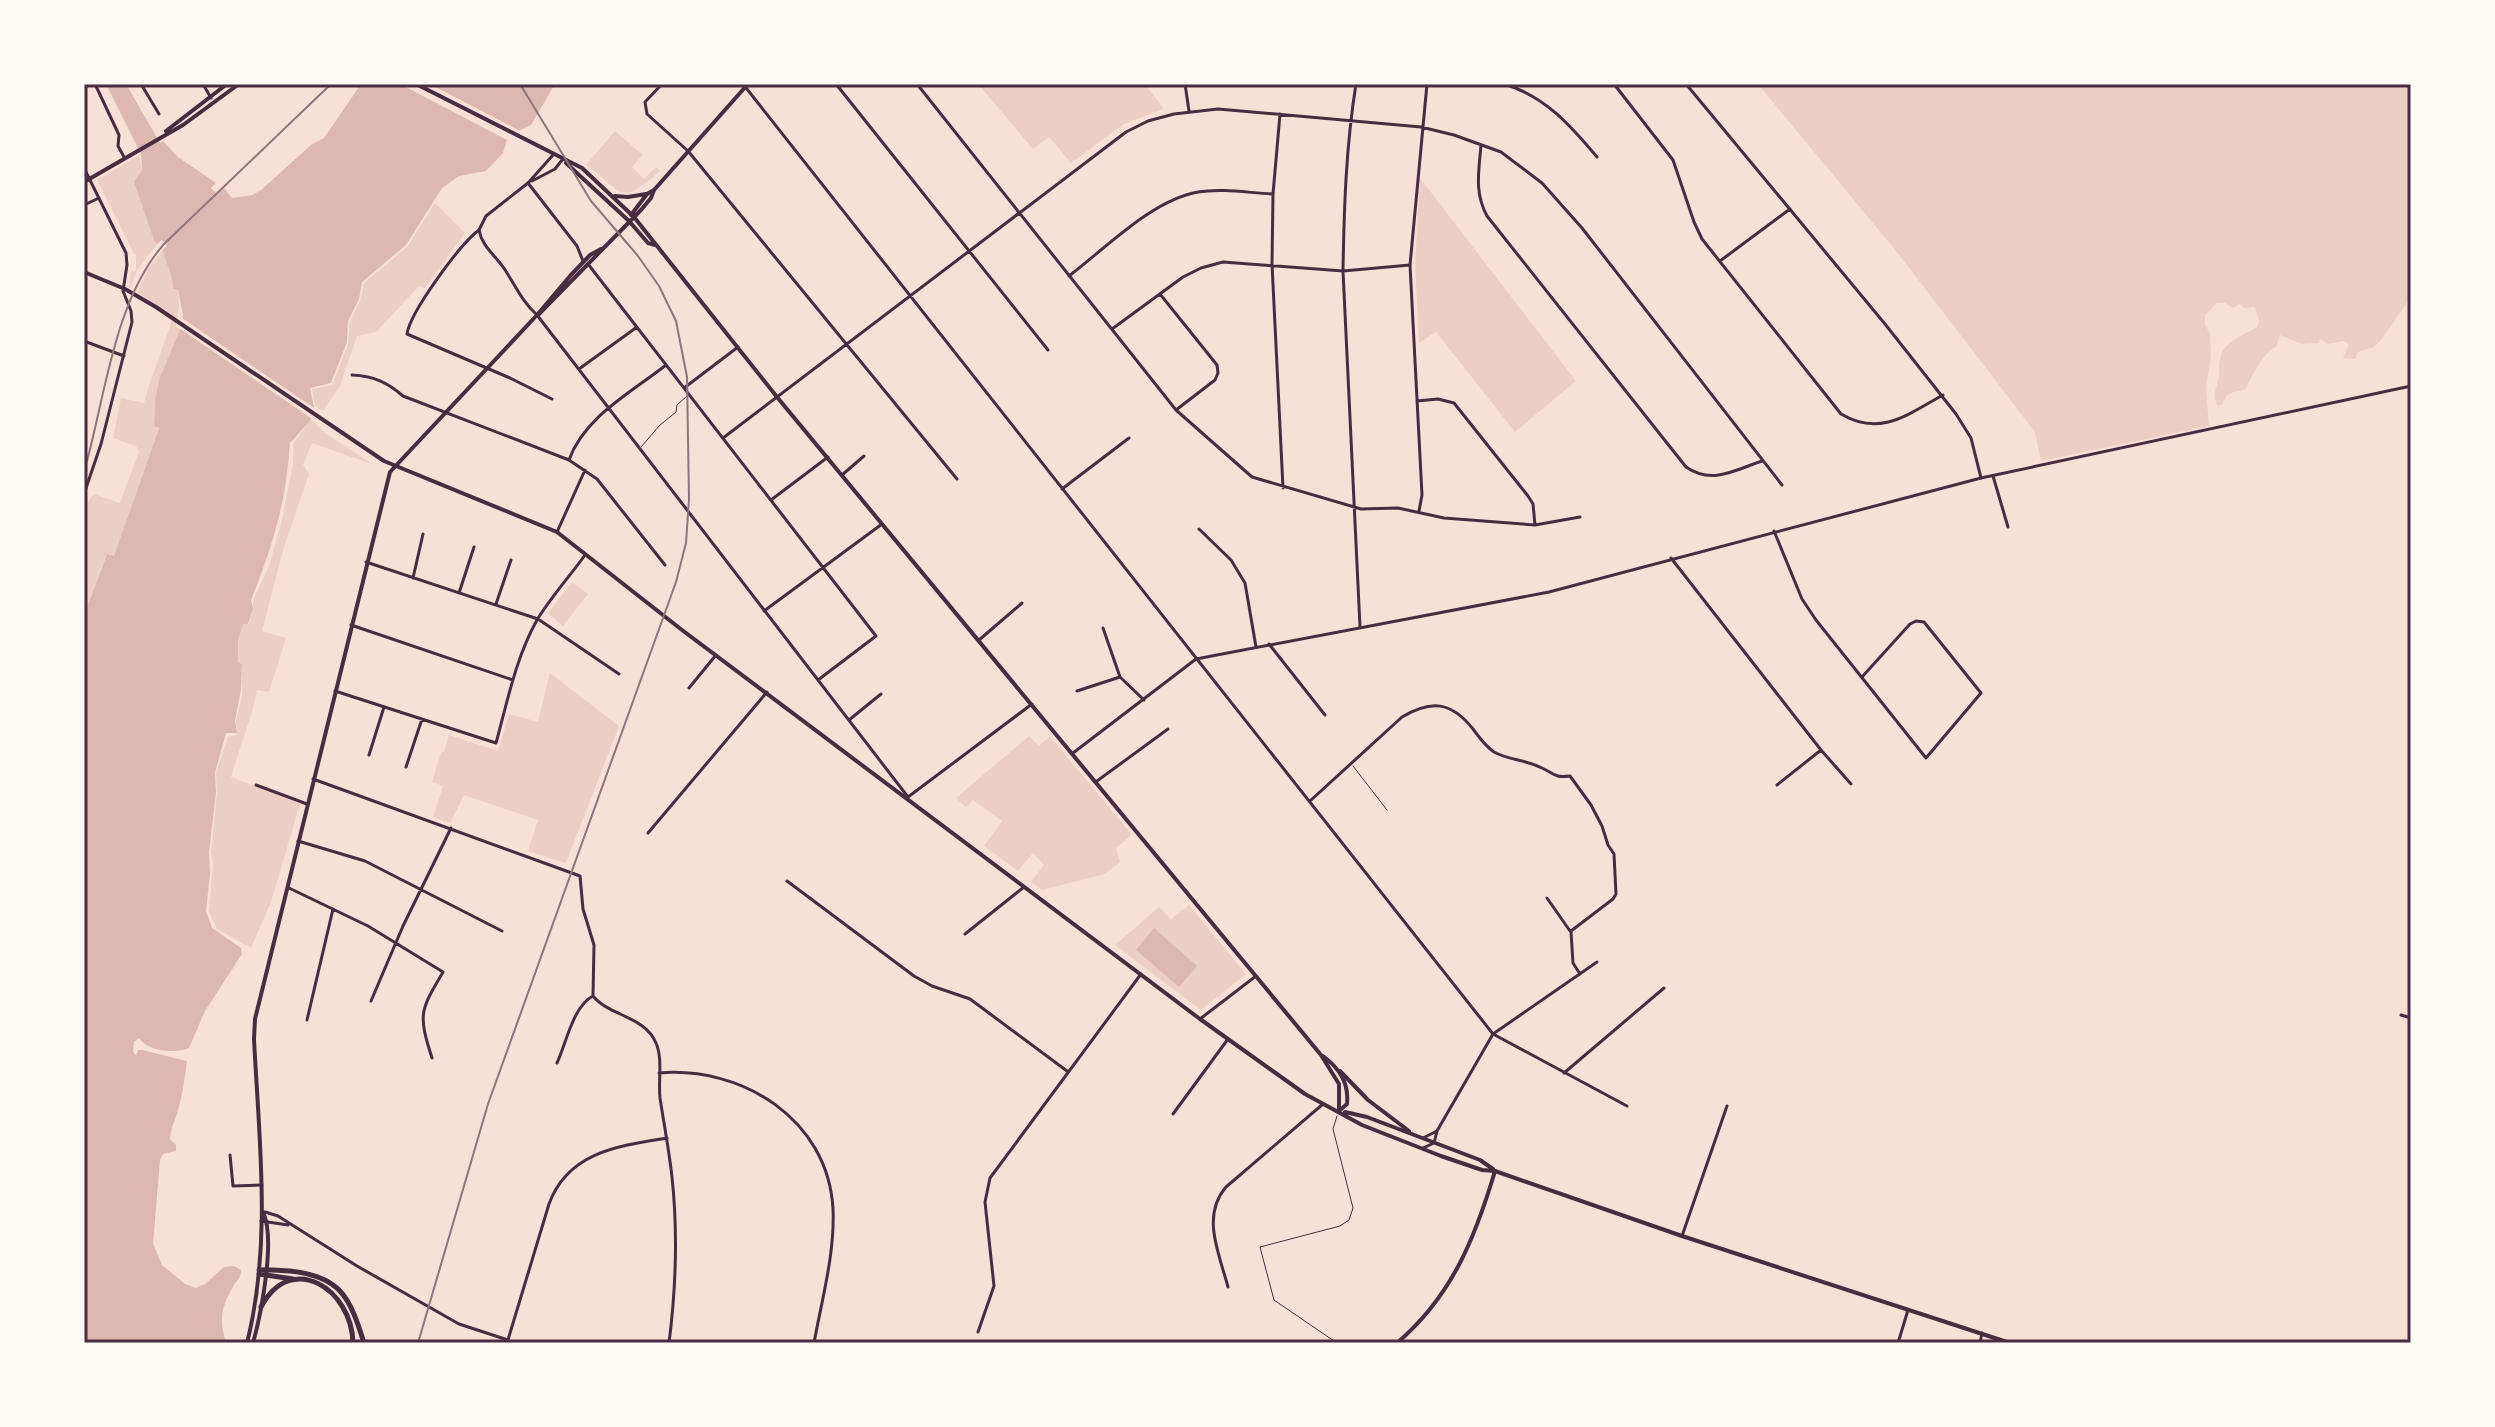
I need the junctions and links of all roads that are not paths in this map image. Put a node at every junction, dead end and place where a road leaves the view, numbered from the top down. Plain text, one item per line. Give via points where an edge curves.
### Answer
1 (95, 84) edge
2 (141, 84) edge
3 (203, 84) edge
4 (227, 84) edge
5 (239, 84) edge
6 (416, 84) edge
7 (662, 84) edge
8 (836, 84) edge
9 (917, 84) edge
10 (1185, 84) edge
11 (1356, 84) edge
12 (1427, 84) edge
13 (1504, 84) edge
14 (1614, 84) edge
15 (1686, 84) edge
16 (745, 85) edge
17 (212, 98) junction
18 (1189, 111) junction
19 (159, 114) dead end
20 (1280, 114) junction
21 (1350, 121) junction
22 (1421, 127) junction
23 (1481, 145) junction
24 (688, 151) junction
25 (553, 155) junction
26 (124, 157) junction
27 (1597, 157) dead end
28 (562, 160) junction
29 (84, 168) edge
30 (89, 178) junction
31 (84, 182) edge
32 (528, 183) junction
33 (654, 190) junction
34 (647, 194) junction
35 (1273, 194) junction
36 (613, 195) junction
37 (99, 198) junction
38 (84, 205) edge
39 (1790, 209) junction
40 (1018, 212) junction
41 (633, 215) junction
42 (629, 221) junction
43 (479, 230) junction
44 (655, 245) junction
45 (970, 249) junction
46 (1720, 261) junction
47 (586, 263) junction
48 (1272, 264) junction
49 (1410, 265) junction
50 (1343, 271) junction
51 (84, 272) edge
52 (1069, 276) junction
53 (123, 287) junction
54 (1159, 293) junction
55 (908, 296) junction
56 (537, 315) junction
57 (637, 327) junction
58 (1112, 329) junction
59 (84, 341) edge
60 (846, 343) junction
61 (738, 347) junction
62 (1048, 350) dead end
63 (124, 356) junction
64 (666, 365) junction
65 (487, 369) junction
66 (579, 369) junction
67 (352, 375) dead end
68 (2411, 386) edge
69 (684, 388) junction
70 (689, 394) junction
71 (1943, 395) junction
72 (777, 397) junction
73 (552, 399) dead end
74 (1417, 401) junction
75 (609, 409) junction
76 (1176, 410) junction
77 (446, 414) junction
78 (723, 438) junction
79 (1129, 438) dead end
80 (639, 448) junction
81 (864, 456) dead end
82 (828, 457) junction
83 (569, 460) junction
84 (1762, 461) junction
85 (394, 466) junction
86 (585, 469) junction
87 (842, 475) junction
88 (1993, 476) junction
89 (1981, 478) junction
90 (957, 479) dead end
91 (1782, 485) dead end
92 (1283, 488) junction
93 (1062, 489) junction
94 (84, 494) edge
95 (771, 500) junction
96 (1354, 507) junction
97 (1418, 512) junction
98 (1580, 517) dead end
99 (882, 524) junction
100 (1535, 525) junction
101 (2008, 527) dead end
102 (1199, 529) dead end
103 (1774, 531) junction
104 (557, 532) junction
105 (423, 534) dead end
106 (474, 547) dead end
107 (586, 555) junction
108 (1671, 558) junction
109 (511, 560) dead end
110 (366, 562) junction
111 (665, 565) dead end
112 (823, 568) junction
113 (413, 578) junction
114 (459, 593) junction
115 (1022, 603) dead end
116 (496, 604) junction
117 (764, 611) junction
118 (538, 619) junction
119 (351, 625) junction
120 (1360, 627) junction
121 (1103, 628) dead end
122 (979, 640) junction
123 (1269, 644) junction
124 (1256, 647) junction
125 (716, 655) junction
126 (1196, 659) junction
127 (619, 674) dead end
128 (1120, 677) junction
129 (1862, 677) junction
130 (513, 680) junction
131 (818, 680) junction
132 (689, 688) dead end
133 (335, 691) junction
134 (1077, 691) dead end
135 (767, 692) junction
136 (881, 694) dead end
137 (1144, 700) junction
138 (1032, 704) junction
139 (384, 707) junction
140 (1325, 715) dead end
141 (422, 719) junction
142 (849, 720) junction
143 (1168, 729) dead end
144 (1821, 750) junction
145 (1073, 753) junction
146 (369, 755) dead end
147 (1352, 764) junction
148 (406, 767) dead end
149 (313, 779) junction
150 (1097, 781) junction
151 (1851, 784) dead end
152 (256, 785) dead end
153 (1777, 785) dead end
154 (908, 797) junction
155 (1310, 801) junction
156 (307, 804) junction
157 (1387, 810) dead end
158 (451, 828) junction
159 (648, 833) dead end
160 (298, 841) junction
161 (787, 881) dead end
162 (287, 887) junction
163 (1024, 887) junction
164 (422, 891) junction
165 (1547, 898) dead end
166 (333, 909) junction
167 (502, 931) dead end
168 (1571, 931) junction
169 (965, 934) dead end
170 (396, 942) junction
171 (1597, 962) dead end
172 (1141, 974) junction
173 (1580, 974) junction
174 (1256, 976) junction
175 (1664, 988) dead end
176 (593, 996) junction
177 (371, 1001) dead end
178 (2401, 1015) dead end
179 (2411, 1018) edge
180 (1200, 1019) junction
181 (307, 1020) dead end
182 (1493, 1034) junction
183 (1228, 1039) junction
184 (1321, 1055) junction
185 (432, 1058) dead end
186 (557, 1063) dead end
187 (1340, 1071) junction
188 (1068, 1072) junction
189 (659, 1073) junction
190 (1564, 1073) junction
191 (1323, 1104) junction
192 (1627, 1106) dead end
193 (1727, 1106) dead end
194 (1339, 1111) junction
195 (1173, 1114) dead end
196 (1437, 1131) junction
197 (1414, 1135) junction
198 (667, 1138) junction
199 (1423, 1138) junction
200 (1434, 1143) junction
201 (1423, 1148) junction
202 (230, 1155) dead end
203 (1495, 1171) junction
204 (262, 1185) junction
205 (263, 1212) junction
206 (264, 1222) junction
207 (291, 1226) junction
208 (1682, 1236) junction
209 (262, 1272) junction
210 (302, 1280) junction
211 (1228, 1287) dead end
212 (261, 1307) junction
213 (1908, 1310) junction
214 (978, 1332) dead end
215 (1982, 1333) junction
216 (507, 1342) edge
217 (247, 1343) edge
218 (253, 1343) edge
219 (353, 1343) edge
220 (364, 1343) edge
221 (669, 1343) edge
222 (814, 1343) edge
223 (1337, 1343) edge
224 (1397, 1343) edge
225 (1898, 1343) edge
226 (1980, 1343) edge
227 (2010, 1343) edge

1 - 26 street
2 - 19 street
3 - 17 street
4 - 17 main road
5 - 17 main road
6 - 25 main road
7 - 24 street via 644,107
8 - 45 street
9 - 40 street
10 - 18 street
11 - 21 street
12 - 22 street
13 - 27 street via 1554,110
14 - 46 street via 1673,160 1694,222
15 - 39 street
16 - 24 main road
16 - 55 street
17 - 26 main road
18 - 20 street
18 - 40 street via 1126,132
20 - 21 street
20 - 35 street
21 - 22 street
21 - 50 street
22 - 23 street
22 - 49 street
23 - 84 street via 1501,152 1542,183
23 - 84 street via 1477,185 1487,216 1686,467 1712,477
24 - 33 main road
24 - 60 street
25 - 28 main road
25 - 32 street
26 - 30 main road
28 - 32 street
28 - 36 main road via 582,168
28 - 42 main road
29 - 30 street
30 - 31 main road
30 - 37 street
32 - 43 street via 486,216
32 - 47 street
33 - 34 main road
33 - 41 main road
34 - 36 main road
34 - 41 main road
35 - 48 street
35 - 52 street via 1220,191 1180,196
36 - 41 main road
37 - 38 street
37 - 53 street via 126,253
39 - 46 street
39 - 71 street
40 - 45 street
40 - 52 street
41 - 42 main road
41 - 44 main road
42 - 44 main road
42 - 47 main road
43 - 56 street via 518,295
43 - 65 street via 444,271 407,334
44 - 61 main road
45 - 55 street
45 - 62 street
46 - 71 street via 1841,414 1873,425 1899,420
47 - 56 main road
47 - 57 street
48 - 50 street
48 - 54 street via 1223,262 1201,268
48 - 92 street
49 - 50 street
49 - 74 street
50 - 96 street
51 - 53 street
51 - 85 main road via 143,299
52 - 58 street
53 - 63 street via 132,317
54 - 58 street
54 - 76 street via 1217,365 1215,380
55 - 60 street
55 - 93 street
56 - 65 main road
56 - 66 street
57 - 64 street
57 - 66 street
58 - 76 street
59 - 63 street
60 - 72 street
60 - 90 street
61 - 69 street
61 - 72 main road
63 - 94 street
64 - 69 street
64 - 75 street
65 - 73 street
65 - 77 main road
66 - 75 street
67 - 77 street via 381,380
68 - 88 street
69 - 70 street
70 - 78 street
70 - 80 lane
71 - 89 street via 1971,438
72 - 78 street
72 - 82 main road
74 - 97 street via 1422,495
74 - 100 street via 1454,403 1528,496
75 - 80 street
75 - 83 street via 582,434
76 - 92 street via 1238,467
77 - 83 street
77 - 85 main road
78 - 95 street
79 - 93 street
80 - 117 street
81 - 87 street
82 - 87 main road
82 - 95 street
83 - 86 street
84 - 91 street
85 - 104 main road
85 - 110 main road
86 - 104 street
86 - 111 street
87 - 99 main road
88 - 89 street
88 - 101 street
89 - 103 street
92 - 96 street
93 - 126 street
95 - 112 street
96 - 97 street
96 - 120 street
97 - 100 street
98 - 100 street
99 - 112 street
99 - 122 main road
102 - 124 street via 1239,570
103 - 108 street
103 - 129 street via 1802,599
104 - 107 main road
105 - 113 street
106 - 114 street
107 - 118 street
107 - 125 main road
108 - 120 street via 1549,592
108 - 144 street
109 - 116 street
110 - 113 street
110 - 119 main road
112 - 117 street
112 - 131 street via 876,636
113 - 114 street
114 - 116 street
115 - 122 street
116 - 118 street
117 - 131 street
118 - 127 street
118 - 130 street
119 - 130 street
119 - 133 main road
120 - 123 street
121 - 128 street
122 - 138 main road
123 - 124 street
123 - 140 street
124 - 126 street
125 - 132 street
125 - 135 main road
126 - 137 street
126 - 155 street
128 - 134 street
128 - 137 street
129 - 129 street via 1926,758 1981,693 1924,622 1910,624
130 - 141 street via 496,743
131 - 142 street
133 - 139 street
133 - 149 main road
135 - 154 main road
135 - 159 street
136 - 142 street
137 - 145 street
138 - 145 main road
138 - 154 street
139 - 141 street
139 - 146 street
141 - 148 street
142 - 154 street
143 - 150 street
144 - 151 street
144 - 153 street
145 - 150 main road
147 - 155 street
147 - 157 lane
147 - 168 street via 1402,717 1432,704 1461,715 1493,751 1557,778 1570,776 1591,805 1614,854 1616,890 1613,899
149 - 156 main road
149 - 158 street
150 - 174 main road
152 - 156 street
154 - 163 main road
155 - 182 street
156 - 160 main road
158 - 164 street
158 - 176 street via 577,873 594,945
160 - 162 main road
160 - 164 street via 351,856
161 - 188 street via 914,976 970,999
162 - 166 street
162 - 204 main road via 255,1024
163 - 169 street
163 - 172 main road
164 - 167 street
164 - 170 street
165 - 168 street
166 - 170 street
166 - 181 street
168 - 173 street via 1573,963
170 - 177 street
170 - 185 street via 443,972 421,1016
171 - 173 street
172 - 180 main road
172 - 188 street
173 - 182 street
174 - 180 street
174 - 184 main road
175 - 190 street
176 - 186 street via 580,1010
176 - 189 street via 650,1033 659,1053
178 - 179 street
180 - 183 main road
182 - 190 street
182 - 196 street
183 - 191 main road
183 - 195 street
184 - 187 main road
184 - 194 main road via 1339,1084
187 - 194 main road via 1348,1096
187 - 197 main road
188 - 214 street via 990,1178 985,1202 994,1286
189 - 198 street
189 - 222 street via 697,1073 739,1082 787,1114 812,1144 830,1187 833,1226
190 - 192 street
191 - 194 main road
191 - 211 street via 1226,1187 1215,1203 1213,1227
193 - 208 street
194 - 197 main road
194 - 201 main road
194 - 223 lane via 1333,1129 1353,1208 1349,1220 1260,1247 1274,1300
196 - 199 street
196 - 200 street
197 - 199 main road
198 - 216 street via 604,1150 573,1167 558,1183
198 - 221 street via 676,1247
199 - 200 main road
200 - 201 street
200 - 203 main road
201 - 203 main road
202 - 204 street via 233,1186
203 - 208 main road
203 - 224 main road via 1457,1273 1428,1314
204 - 205 main road
205 - 206 main road
205 - 207 street
206 - 207 street
206 - 209 main road
207 - 216 street via 459,1324
208 - 213 main road
209 - 210 highway
209 - 212 main road
209 - 217 main road
209 - 220 highway via 313,1274 332,1282 349,1303
210 - 212 highway via 278,1287
210 - 219 highway via 326,1287 339,1299
212 - 218 main road
213 - 215 main road
213 - 225 street
215 - 226 street
215 - 227 main road

